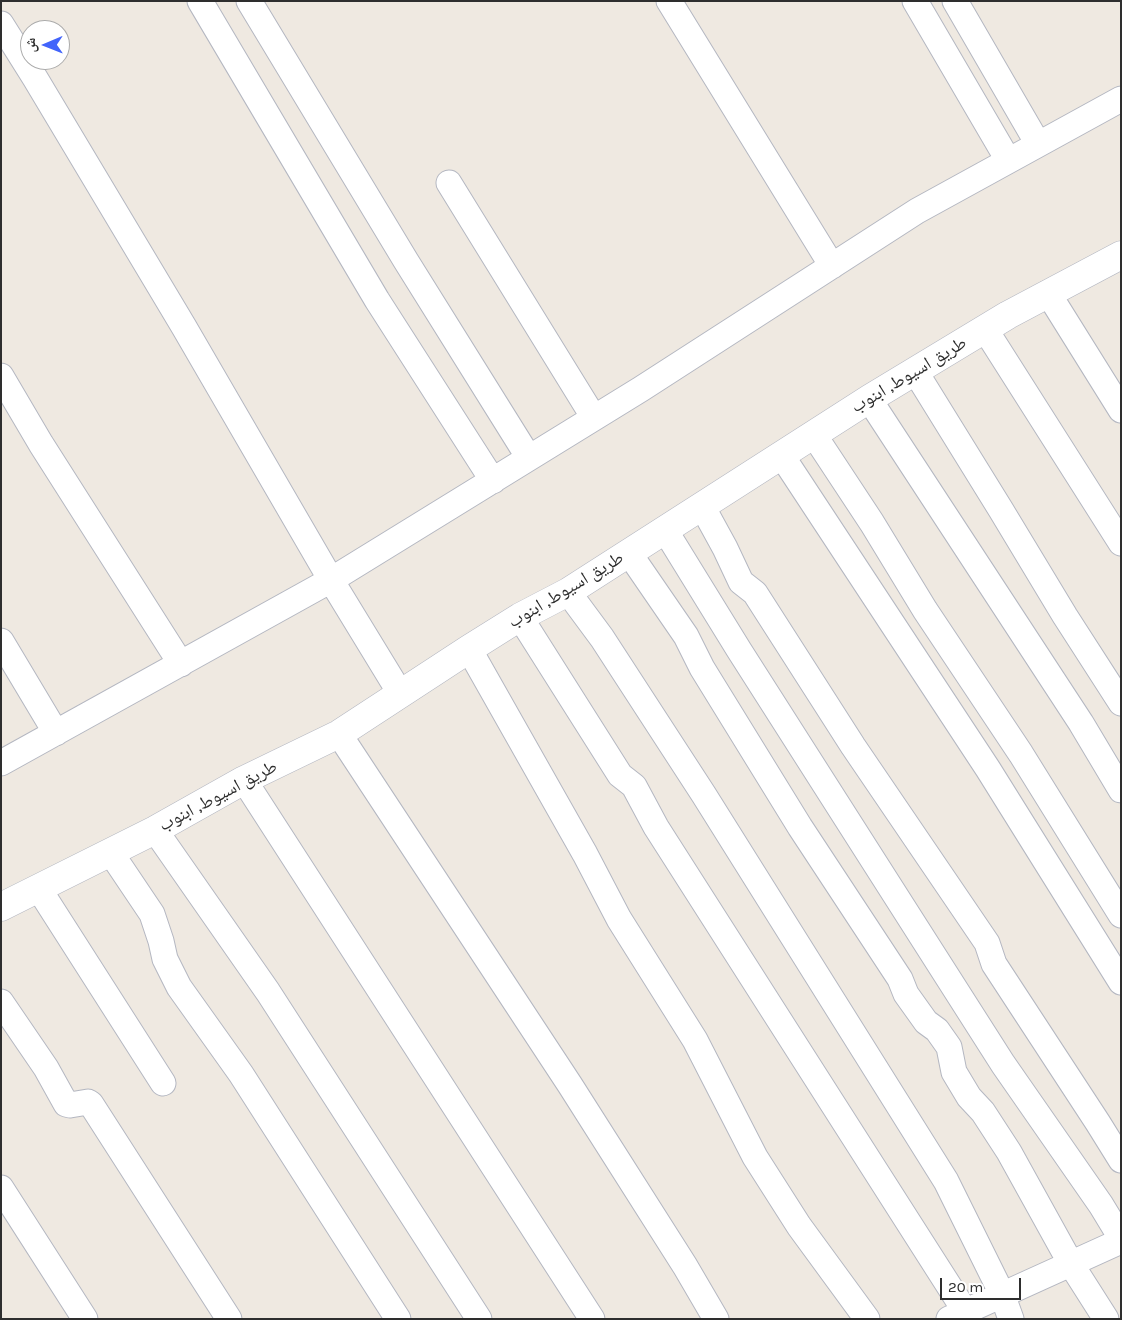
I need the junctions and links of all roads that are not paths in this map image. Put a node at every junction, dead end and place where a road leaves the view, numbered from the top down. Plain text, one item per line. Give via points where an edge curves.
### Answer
1 (200, 1) edge
2 (249, 1) edge
3 (669, 1) edge
4 (915, 1) edge
5 (955, 1) edge
6 (1, 24) edge
7 (1121, 99) edge
8 (1038, 144) junction
9 (1008, 160) junction
10 (449, 183) dead end
11 (1121, 255) edge
12 (832, 266) junction
13 (1048, 294) junction
14 (985, 329) junction
15 (915, 371) junction
16 (1, 376) edge
17 (869, 399) junction
18 (1121, 410) edge
19 (594, 418) junction
20 (814, 435) junction
21 (782, 456) junction
22 (529, 458) junction
23 (492, 481) junction
24 (702, 506) junction
25 (665, 530) junction
26 (1121, 543) edge
27 (629, 553) junction
28 (331, 580) junction
29 (568, 592) junction
30 (520, 617) junction
31 (1, 641) edge
32 (469, 649) junction
33 (181, 664) junction
34 (400, 693) junction
35 (1121, 702) edge
36 (56, 733) junction
37 (339, 734) junction
38 (1, 763) edge
39 (244, 780) junction
40 (1121, 790) edge
41 (155, 830) junction
42 (111, 853) junction
43 (39, 889) junction
44 (1, 907) edge
45 (1121, 915) edge
46 (1121, 982) edge
47 (1, 1002) edge
48 (163, 1083) dead end
49 (1121, 1160) edge
50 (1, 1188) edge
51 (1121, 1240) edge
52 (1071, 1264) junction
53 (1002, 1294) junction
54 (957, 1315) edge
55 (84, 1319) edge
56 (229, 1319) edge
57 (398, 1319) edge
58 (479, 1319) edge
59 (592, 1319) edge
60 (716, 1319) edge
61 (867, 1319) edge
62 (1011, 1319) edge
63 (1106, 1319) edge

1 - 23 street via 376,300
2 - 22 street
3 - 12 street
4 - 9 street
5 - 8 street
6 - 28 street via 184,327
7 - 8 street
8 - 9 street
9 - 12 street via 917,211
10 - 19 street
11 - 13 main road, طريق اسيوط, ابنوب
12 - 19 street
13 - 14 main road, طريق اسيوط, ابنوب
13 - 18 street
14 - 15 main road, طريق اسيوط, ابنوب
14 - 26 street
15 - 17 main road, طريق اسيوط, ابنوب
15 - 35 street
16 - 33 street
17 - 20 main road, طريق اسيوط, ابنوب
17 - 40 street
19 - 22 street
20 - 21 main road, طريق اسيوط, ابنوب
20 - 45 street via 1021,754
21 - 24 main road, طريق اسيوط, ابنوب
21 - 46 street via 988,769
22 - 23 street
23 - 28 street
24 - 25 main road, طريق اسيوط, ابنوب
24 - 49 street via 741,582 755,593 853,746 987,943 994,964
25 - 27 main road, طريق اسيوط, ابنوب
25 - 51 street via 998,1056 1101,1205
27 - 29 main road, طريق اسيوط, ابنوب
27 - 52 street via 686,636 702,668 800,827 900,979 906,994 949,1047 954,1072 1009,1152
28 - 33 street
28 - 34 street
29 - 30 main road, طريق اسيوط, ابنوب
29 - 53 street via 602,638 699,787 946,1181
30 - 32 main road, طريق اسيوط, ابنوب
30 - 54 street via 620,775 634,786
31 - 36 street
32 - 34 main road, طريق اسيوط, ابنوب
32 - 61 street via 619,919 695,1040 755,1157 799,1226
33 - 36 street
34 - 37 main road, طريق اسيوط, ابنوب
36 - 38 street
37 - 39 main road, طريق اسيوط, ابنوب
37 - 60 street via 565,1077
39 - 41 main road, طريق اسيوط, ابنوب
39 - 59 street
41 - 42 main road, طريق اسيوط, ابنوب
41 - 58 street via 268,992
42 - 43 main road, طريق اسيوط, ابنوب
42 - 57 street via 152,914 165,959 179,987 241,1074
43 - 44 main road, طريق اسيوط, ابنوب
43 - 48 street
47 - 56 street via 66,1104 91,1104
50 - 55 street
51 - 52 street
52 - 53 street
52 - 63 street
53 - 54 street
53 - 62 street

